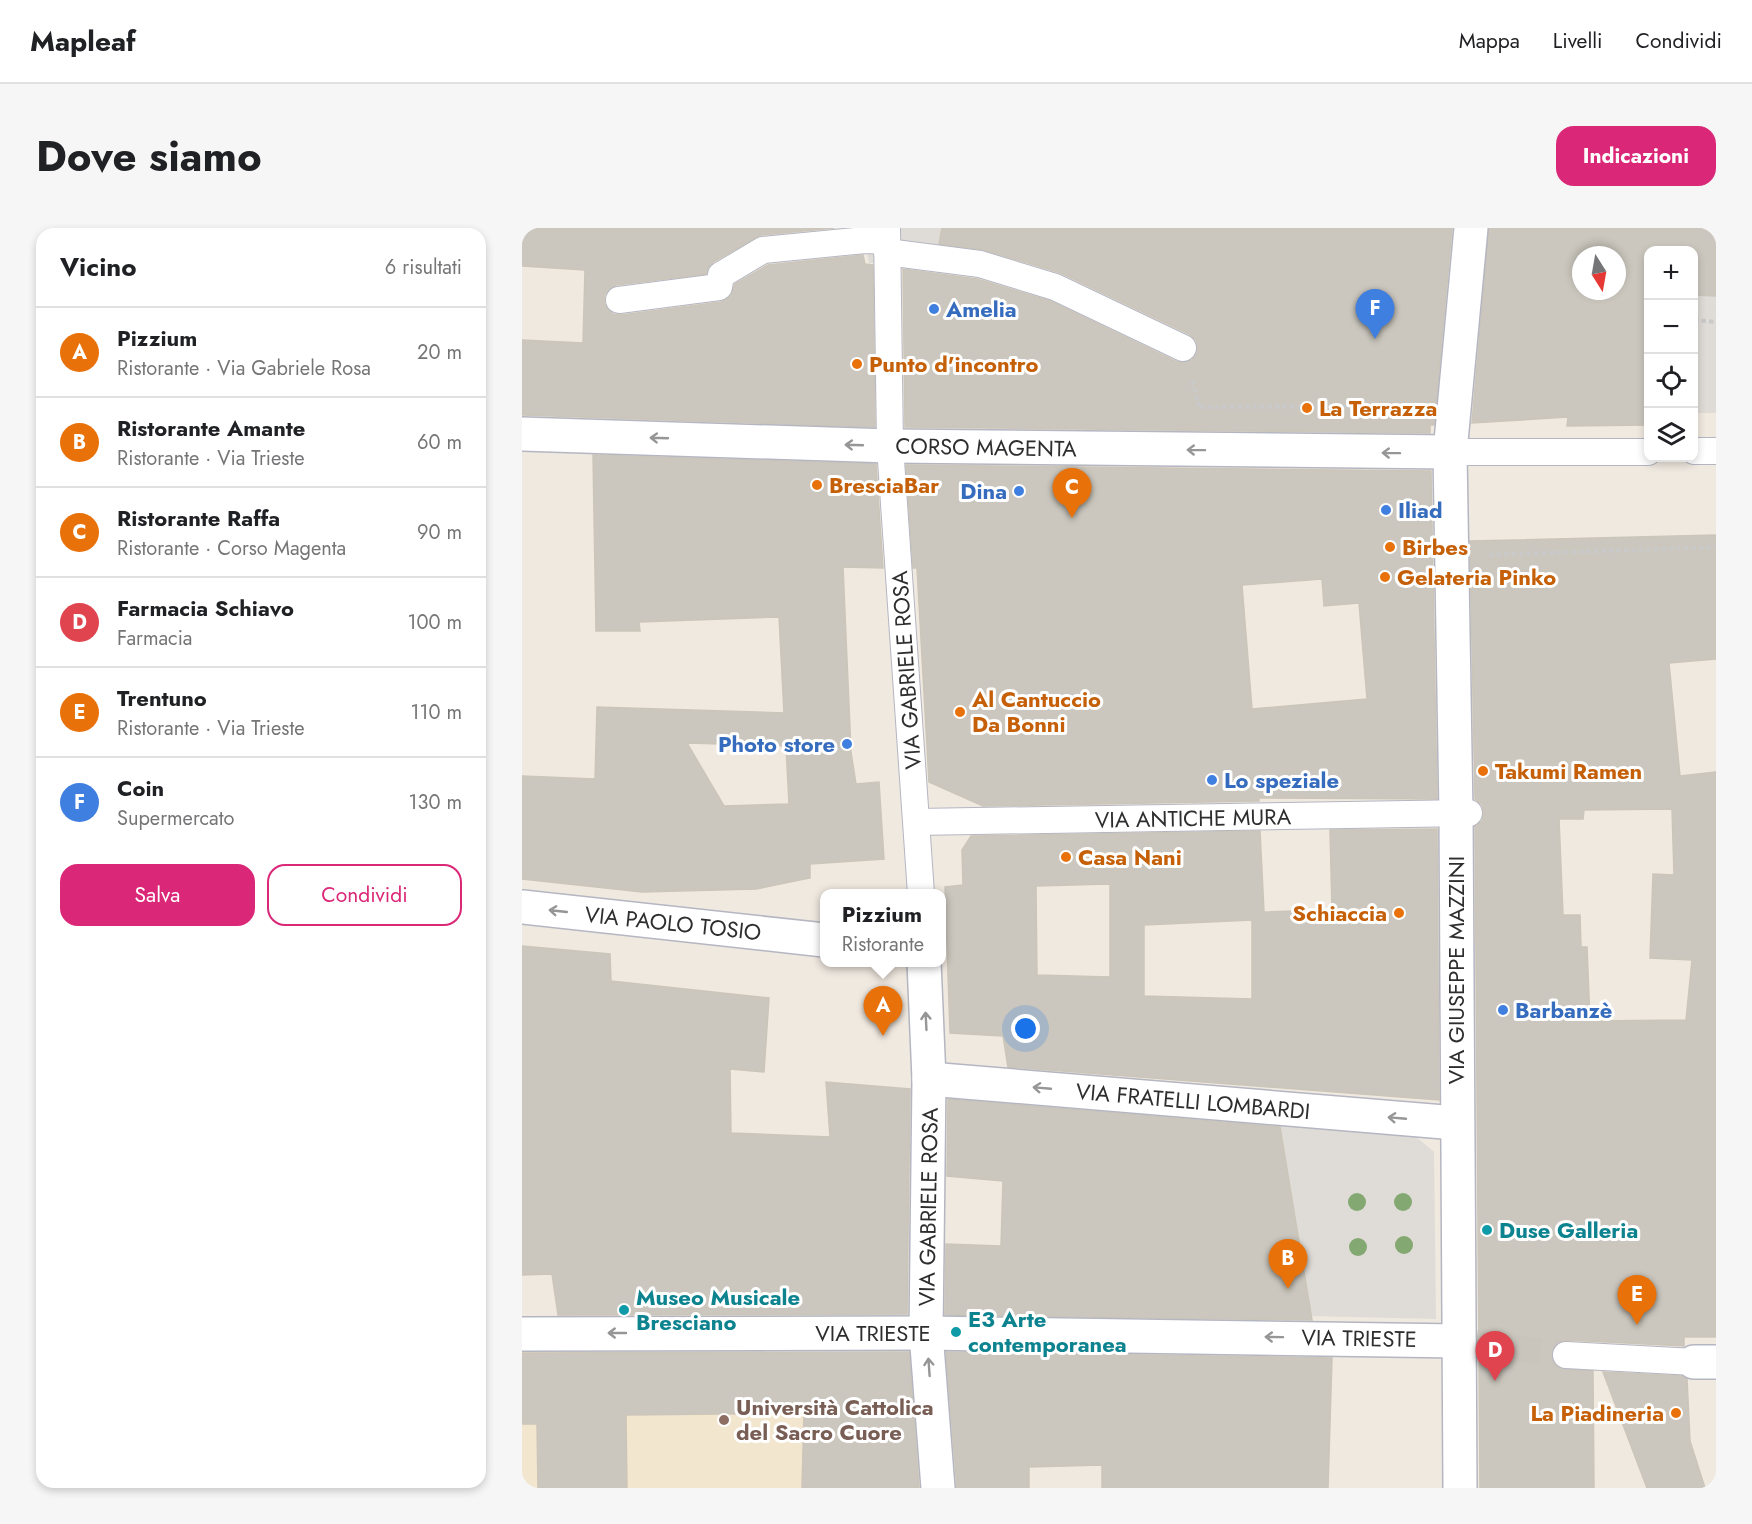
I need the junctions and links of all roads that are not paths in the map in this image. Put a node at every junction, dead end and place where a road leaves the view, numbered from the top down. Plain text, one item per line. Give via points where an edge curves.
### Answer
1 (1471, 228) edge
2 (887, 240) edge
3 (619, 300) dead end
4 (1183, 348) road end
5 (522, 434) edge
6 (890, 446) junction
7 (1698, 451) edge
8 (1716, 451) edge
9 (1450, 452) junction
10 (1644, 452) edge
11 (1462, 813) junction
12 (917, 822) junction
13 (921, 889) edge
14 (522, 907) edge
15 (820, 939) edge
16 (924, 967) edge
17 (929, 1079) junction
18 (1456, 1123) junction
19 (926, 1333) junction
20 (522, 1334) edge
21 (1467, 1342) junction
22 (1566, 1355) tunnel mouth
23 (1705, 1362) edge
24 (938, 1488) edge
25 (1460, 1488) edge

1 - 9 street, VIA GIUSEPPE MAZZINI
2 - 3 street via 763,249 721,275 719,287
2 - 4 street via 1055,287
2 - 6 street, VIA GABRIELE ROSA
6 -> 5 street, CORSO MAGENTA
9 -> 6 street, CORSO MAGENTA
6 - 12 street, VIA GABRIELE ROSA
7 - 8 street
9 - 10 street
9 - 11 street, VIA GIUSEPPE MAZZINI
11 - 12 street, VIA ANTICHE MURA
11 - 18 street, VIA GIUSEPPE MAZZINI
12 - 13 street, VIA GABRIELE ROSA
15 -> 14 street, VIA PAOLO TOSIO
17 -> 16 street, VIA GABRIELE ROSA
18 -> 17 street, VIA FRATELLI LOMBARDI
17 - 19 street, VIA GABRIELE ROSA
18 - 21 street, VIA GIUSEPPE MAZZINI
19 -> 20 street, VIA TRIESTE
21 -> 19 street, VIA TRIESTE
24 -> 19 street, VIA GABRIELE ROSA
21 - 25 street, VIA GIUSEPPE MAZZINI
22 - 23 street

